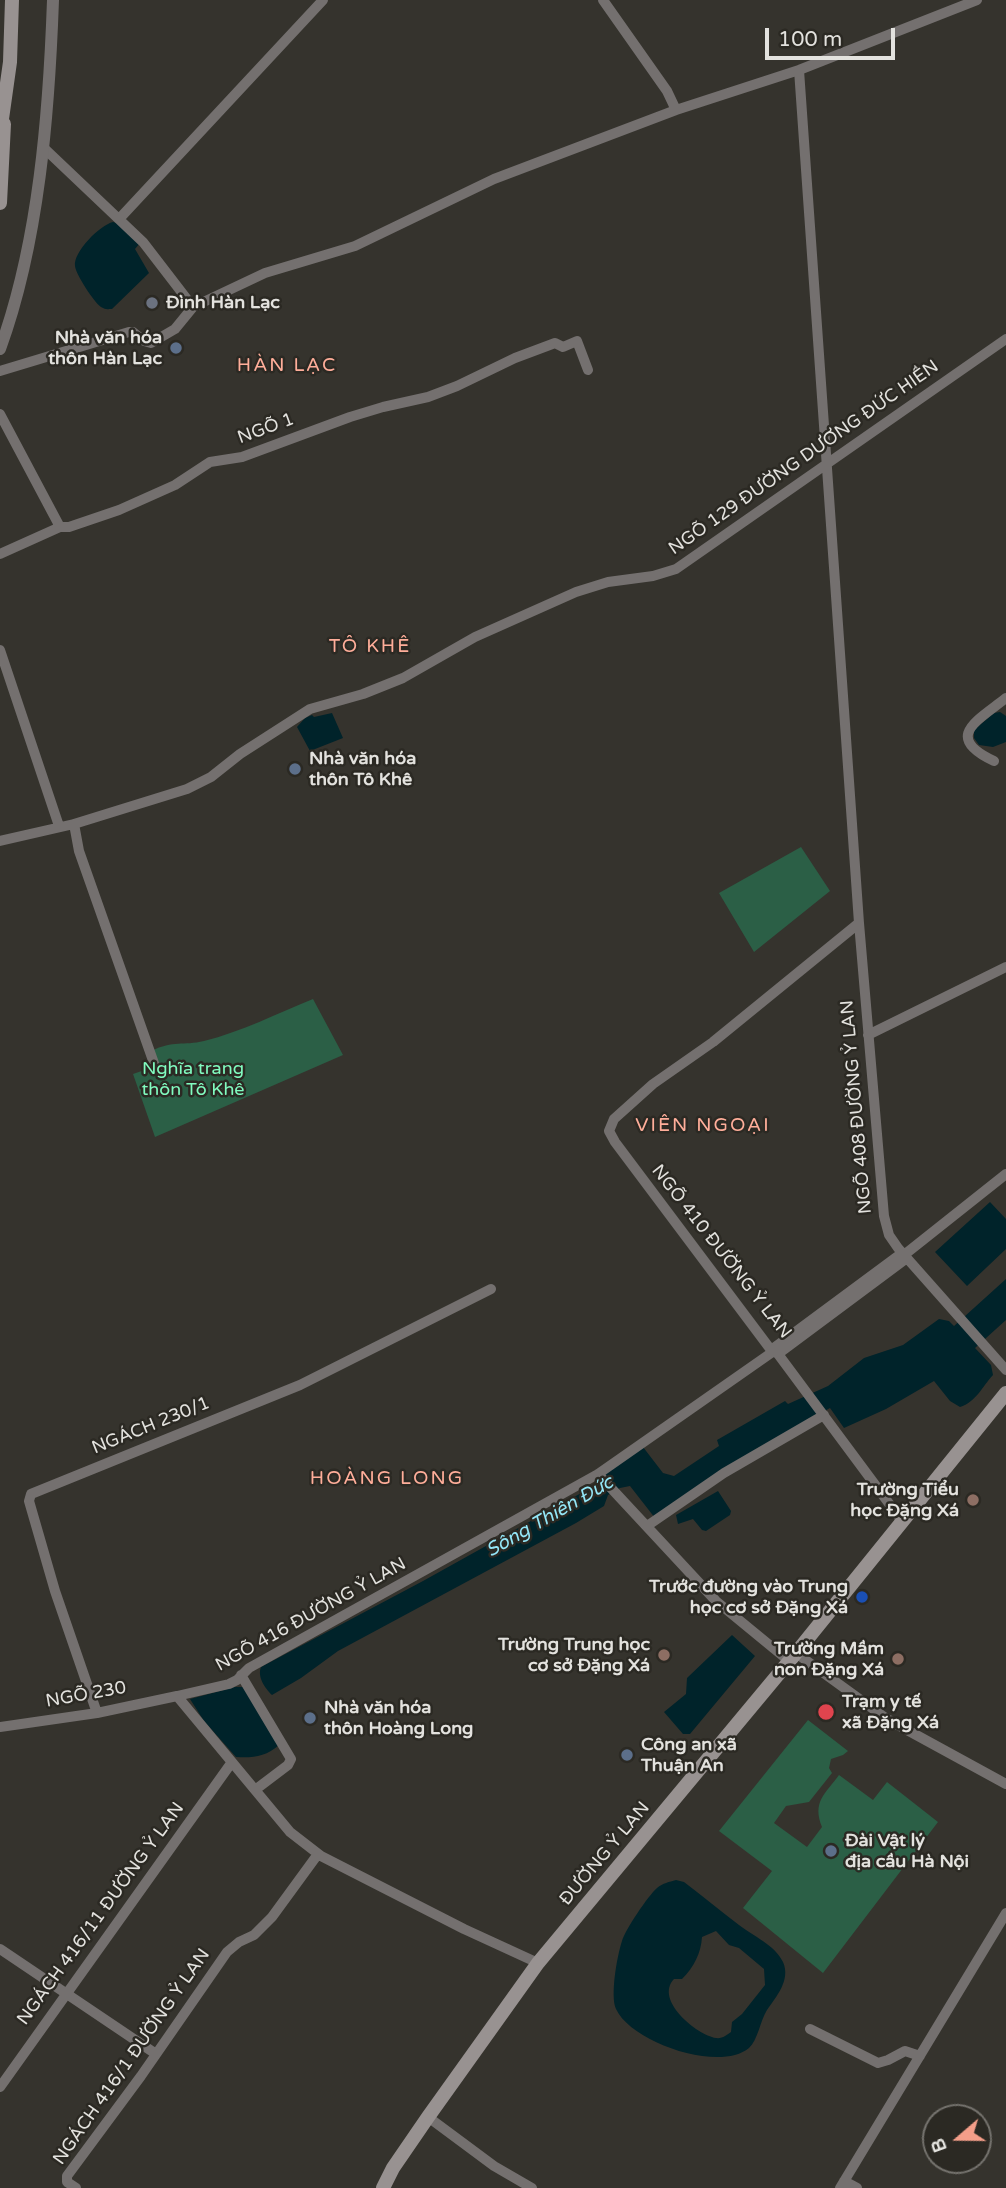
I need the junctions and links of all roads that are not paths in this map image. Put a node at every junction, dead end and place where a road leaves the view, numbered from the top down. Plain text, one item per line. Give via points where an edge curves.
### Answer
1 (12, 0) edge
2 (53, 0) edge
3 (323, 0) edge
4 (603, 0) edge
5 (977, 0) edge
6 (799, 70) junction
7 (6, 93) junction
8 (676, 110) junction
9 (0, 133) edge
10 (43, 147) junction
11 (0, 203) edge
12 (120, 218) junction
13 (193, 307) junction
14 (1006, 339) edge
15 (0, 349) edge
16 (0, 370) edge
17 (588, 370) dead end
18 (0, 414) edge
19 (828, 462) junction
20 (60, 527) junction
21 (0, 554) edge
22 (0, 650) edge
23 (1006, 698) edge
24 (995, 761) dead end
25 (74, 824) junction
26 (59, 826) junction
27 (0, 841) edge
28 (859, 923) junction
29 (1006, 967) edge
30 (868, 1035) junction
31 (156, 1069) dead end
32 (1006, 1174) edge
33 (904, 1255) junction
34 (491, 1289) dead end
35 (774, 1352) junction
36 (1006, 1370) edge
37 (1006, 1393) edge
38 (824, 1415) junction
39 (598, 1474) junction
40 (902, 1521) junction
41 (647, 1526) junction
42 (792, 1657) junction
43 (241, 1675) junction
44 (177, 1696) junction
45 (97, 1713) junction
46 (0, 1727) edge
47 (232, 1762) junction
48 (1006, 1784) edge
49 (255, 1790) junction
50 (318, 1854) junction
51 (1006, 1913) edge
52 (0, 1949) edge
53 (538, 1963) junction
54 (66, 1993) junction
55 (810, 2029) dead end
56 (156, 2054) junction
57 (920, 2056) junction
58 (0, 2087) edge
59 (428, 2117) junction
60 (842, 2184) edge
61 (76, 2188) edge
62 (383, 2188) edge
63 (532, 2188) edge
64 (857, 2188) edge

1 - 7 main road
2 - 10 street
3 - 12 street
4 - 8 street
5 - 6 street
6 - 8 street
6 - 19 street, NGÕ 408 ĐƯỜNG Ỷ LAN
7 - 9 main road
7 - 11 main road
8 - 13 street via 494,179 355,246 265,273
10 - 12 street
10 - 15 street via 26,256
12 - 13 street
13 - 16 street via 175,328 151,343 129,332
14 - 19 street, NGÕ 129 ĐƯỜNG DƯƠNG ĐỨC HIỀN
17 - 20 street, NGÕ 1 via 578,341 563,347 555,343 428,397 350,417 242,457 210,463 119,510
18 - 20 street
19 - 25 street, NGÕ 129 ĐƯỜNG DƯƠNG ĐỨC HIỀN via 676,569 604,583 535,608 403,678 310,709 195,786
19 - 28 street, NGÕ 408 ĐƯỜNG Ỷ LAN
20 - 21 street
22 - 26 street
23 - 24 street via 969,732 973,750
25 - 26 street, NGÕ 129 ĐƯỜNG DƯƠNG ĐỨC HIỀN
25 - 31 street via 79,851
26 - 27 street, NGÕ 129 ĐƯỜNG DƯƠNG ĐỨC HIỀN
28 - 30 street, NGÕ 408 ĐƯỜNG Ỷ LAN
28 - 35 street, NGÕ 410 ĐƯỜNG Ỷ LAN via 713,1042 653,1084 609,1127 615,1142
29 - 30 street
30 - 33 street, NGÕ 408 ĐƯỜNG Ỷ LAN via 884,1216 889,1235
32 - 33 street, NGÕ 416 ĐƯỜNG Ỷ LAN
33 - 35 street, NGÕ 416 ĐƯỜNG Ỷ LAN
33 - 36 street, NGÕ 408 ĐƯỜNG Ỷ LAN
34 - 45 street, NGÁCH 230/1 via 300,1385 31,1494 29,1501 55,1591
35 - 38 street, NGÕ 410 ĐƯỜNG Ỷ LAN
35 - 39 street, NGÕ 416 ĐƯỜNG Ỷ LAN
37 - 40 main road, ĐƯỜNG Ỷ LAN
38 - 40 street, NGÕ 410 ĐƯỜNG Ỷ LAN
38 - 41 street via 732,1468
39 - 41 street
39 - 43 street, NGÕ 416 ĐƯỜNG Ỷ LAN
40 - 42 main road, ĐƯỜNG Ỷ LAN
41 - 42 street via 716,1601
42 - 48 street via 887,1718
42 - 53 main road, ĐƯỜNG Ỷ LAN
43 - 44 street, NGÕ 416 ĐƯỜNG Ỷ LAN via 219,1688
43 - 49 street via 291,1759
44 - 45 street, NGÕ 230
44 - 47 street
45 - 46 street, NGÕ 230
47 - 49 street
47 - 54 street, NGÁCH 416/11 ĐƯỜNG Ỷ LAN
49 - 50 street via 289,1831
50 - 53 street
50 - 56 street, NGÁCH 416/1 ĐƯỜNG Ỷ LAN via 272,1917 227,1952
51 - 57 street
52 - 54 street
53 - 59 main road, ĐƯỜNG Ỷ LAN
54 - 56 street
54 - 58 street, NGÁCH 416/11 ĐƯỜNG Ỷ LAN
55 - 57 street via 878,2063 905,2051
56 - 61 street, NGÁCH 416/1 ĐƯỜNG Ỷ LAN via 66,2176
57 - 60 street
59 - 62 main road, ĐƯỜNG Ỷ LAN
59 - 63 street
60 - 64 street

